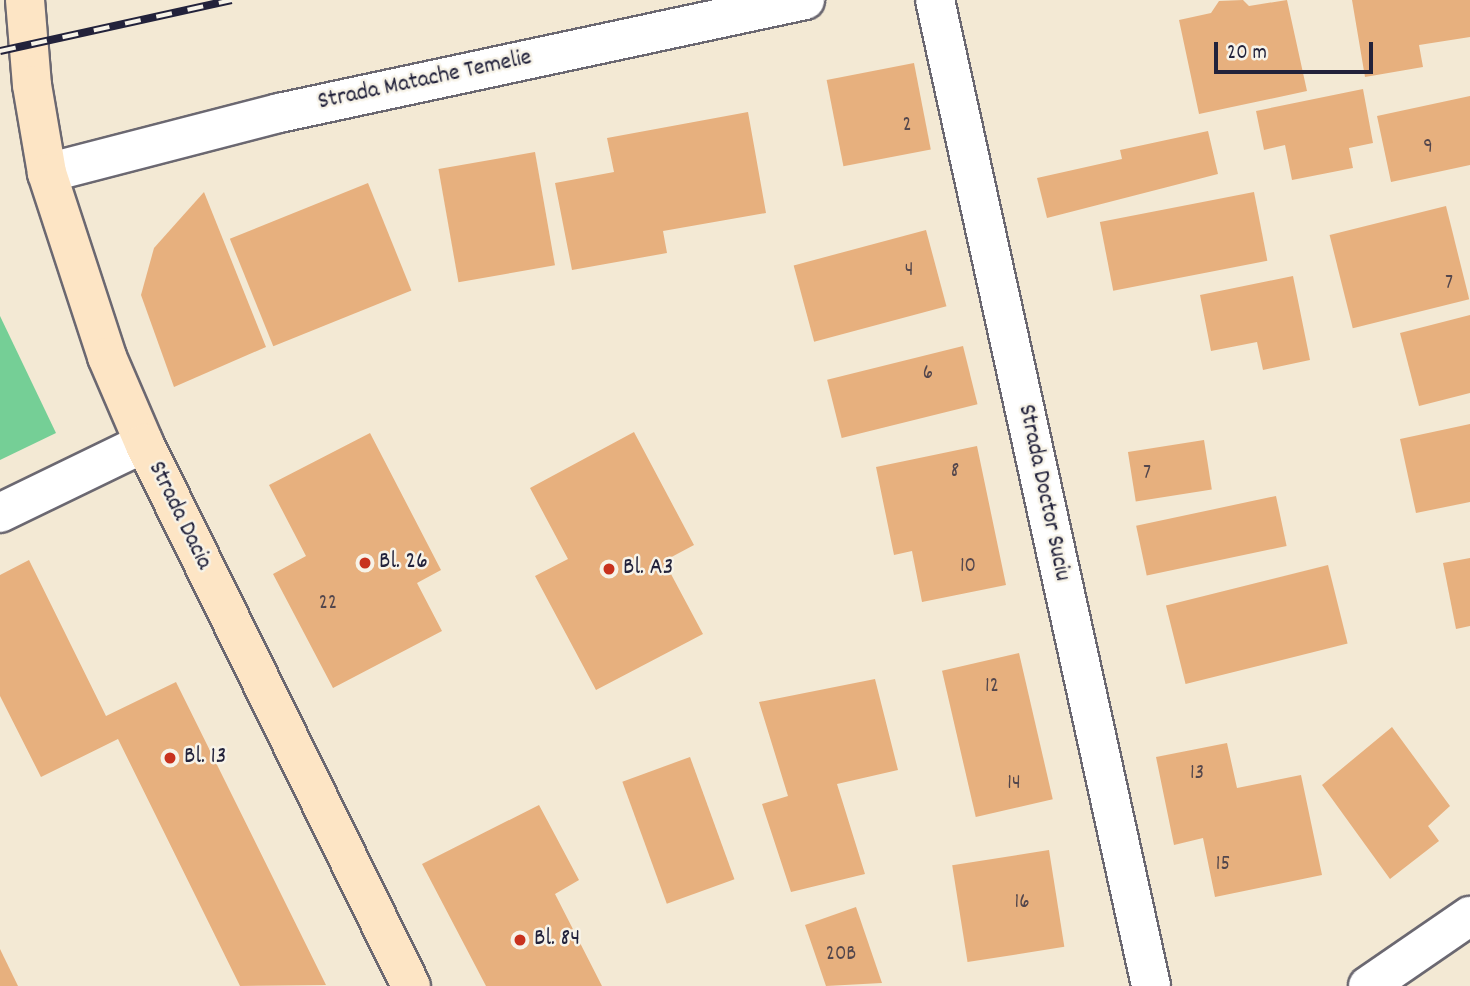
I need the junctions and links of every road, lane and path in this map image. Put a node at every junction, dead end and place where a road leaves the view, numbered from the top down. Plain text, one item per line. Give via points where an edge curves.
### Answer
1 (805, 0) edge
2 (935, 0) edge
3 (29, 6) edge
4 (47, 173) junction
5 (144, 443) junction
6 (0, 513) edge
7 (1470, 916) edge
8 (411, 986) edge
9 (1151, 986) edge
10 (1368, 986) edge

1 - 4 street, Strada Matache Temelie via 279,113
2 - 9 street, Strada Doctor Suciu
3 - 4 main road, Strada Dacia via 32,85
4 - 5 main road, Strada Dacia via 86,302
5 - 6 street
5 - 8 main road, Strada Dacia
7 - 10 street

